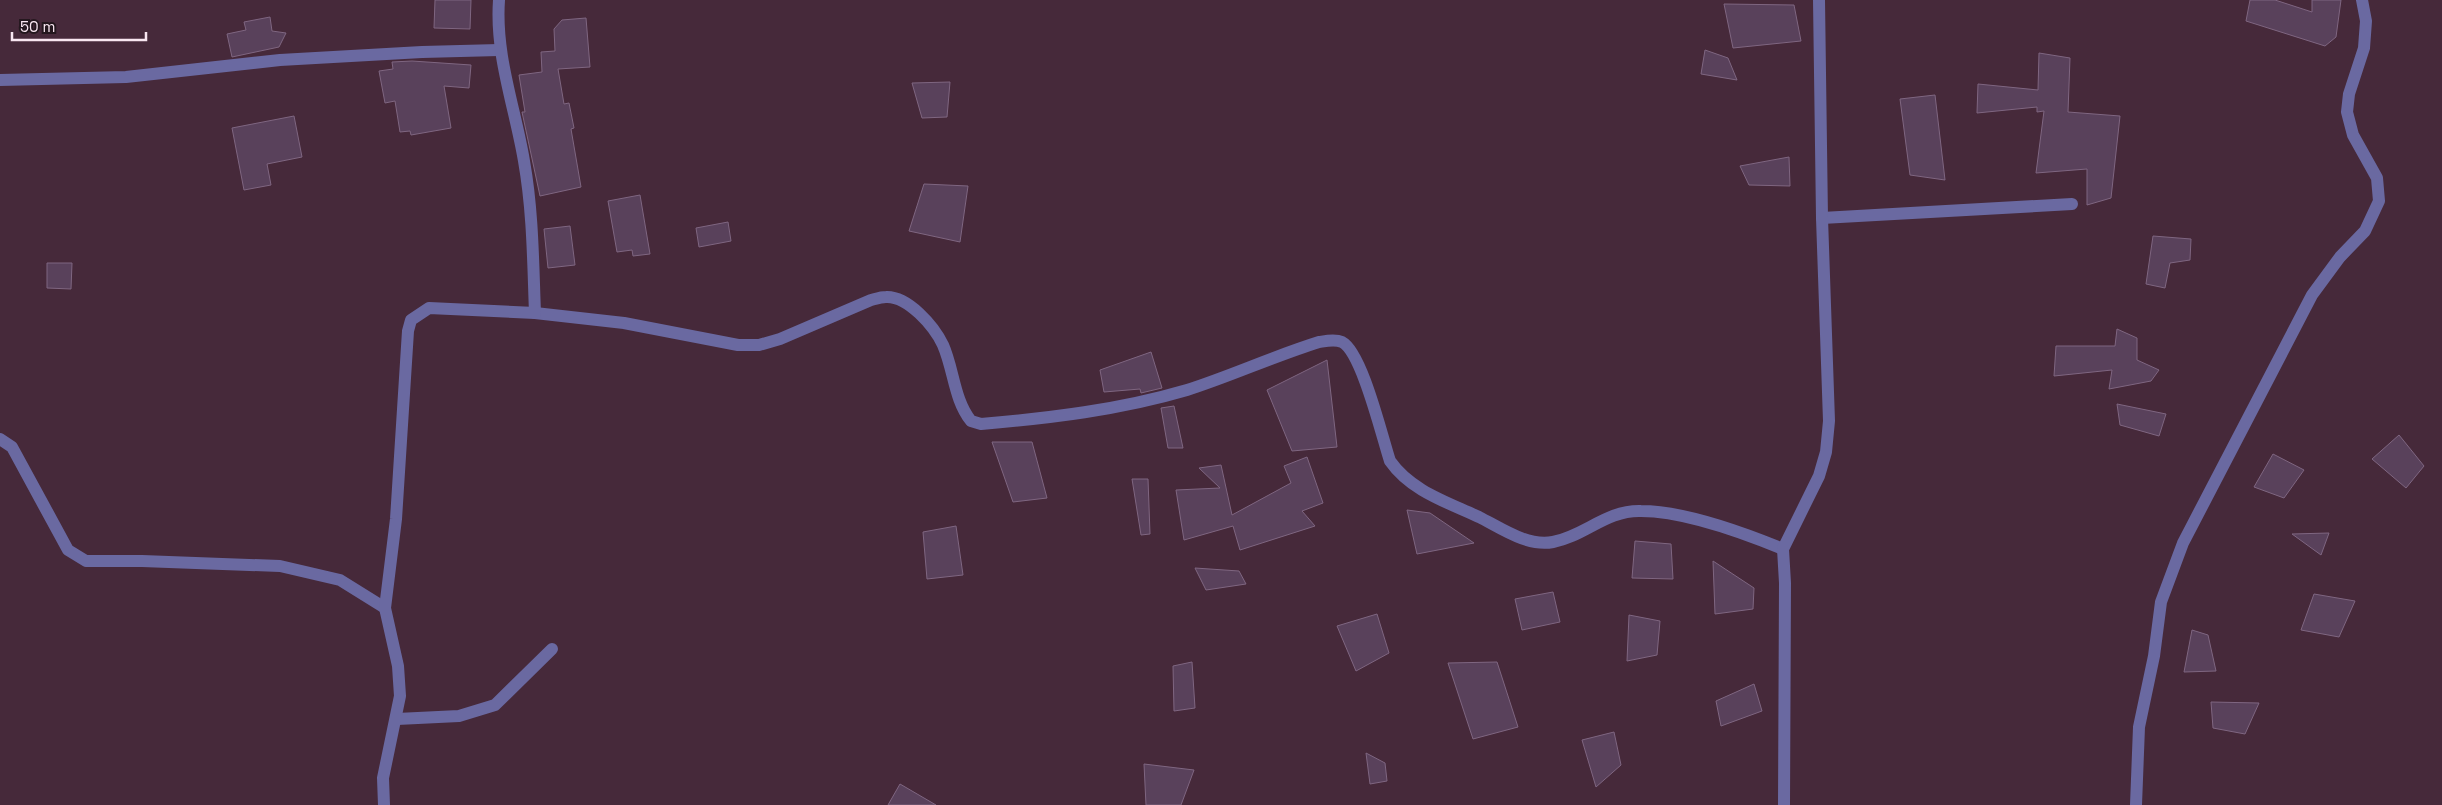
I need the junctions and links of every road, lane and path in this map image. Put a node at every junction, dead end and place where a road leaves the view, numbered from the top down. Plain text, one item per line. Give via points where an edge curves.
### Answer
1 (499, 0) edge
2 (1820, 0) edge
3 (2362, 0) edge
4 (499, 50) junction
5 (0, 80) edge
6 (2072, 204) dead end
7 (1822, 218) junction
8 (535, 313) junction
9 (0, 439) edge
10 (1783, 549) junction
11 (385, 608) junction
12 (552, 649) dead end
13 (397, 719) junction
14 (384, 805) edge
15 (1784, 805) edge
16 (2136, 805) edge

1 - 4 street
2 - 7 street
3 - 16 street via 2366,21 2364,48 2349,94 2347,112 2353,135 2377,178 2378,201 2365,230 2340,257 2312,296 2183,543 2161,602 2139,727
4 - 5 street via 280,60 126,77
4 - 8 street via 513,105 532,222
6 - 7 street
7 - 10 street via 1829,411 1826,452 1819,476
8 - 10 street via 624,323 759,345 871,300 886,296 899,299 918,311 942,344 963,411 971,421 981,424 1075,415 1147,401 1319,342 1341,342 1350,349 1361,368 1390,461 1398,472 1435,498 1521,538 1537,542 1562,540 1616,514 1639,511 1662,512 1745,534
8 - 11 street via 429,308 411,320 396,519
9 - 11 street via 12,447 68,550 86,561 280,566 340,580
10 - 15 street
11 - 13 street via 398,666 400,696
12 - 13 street via 495,705 459,716
13 - 14 street via 383,778

